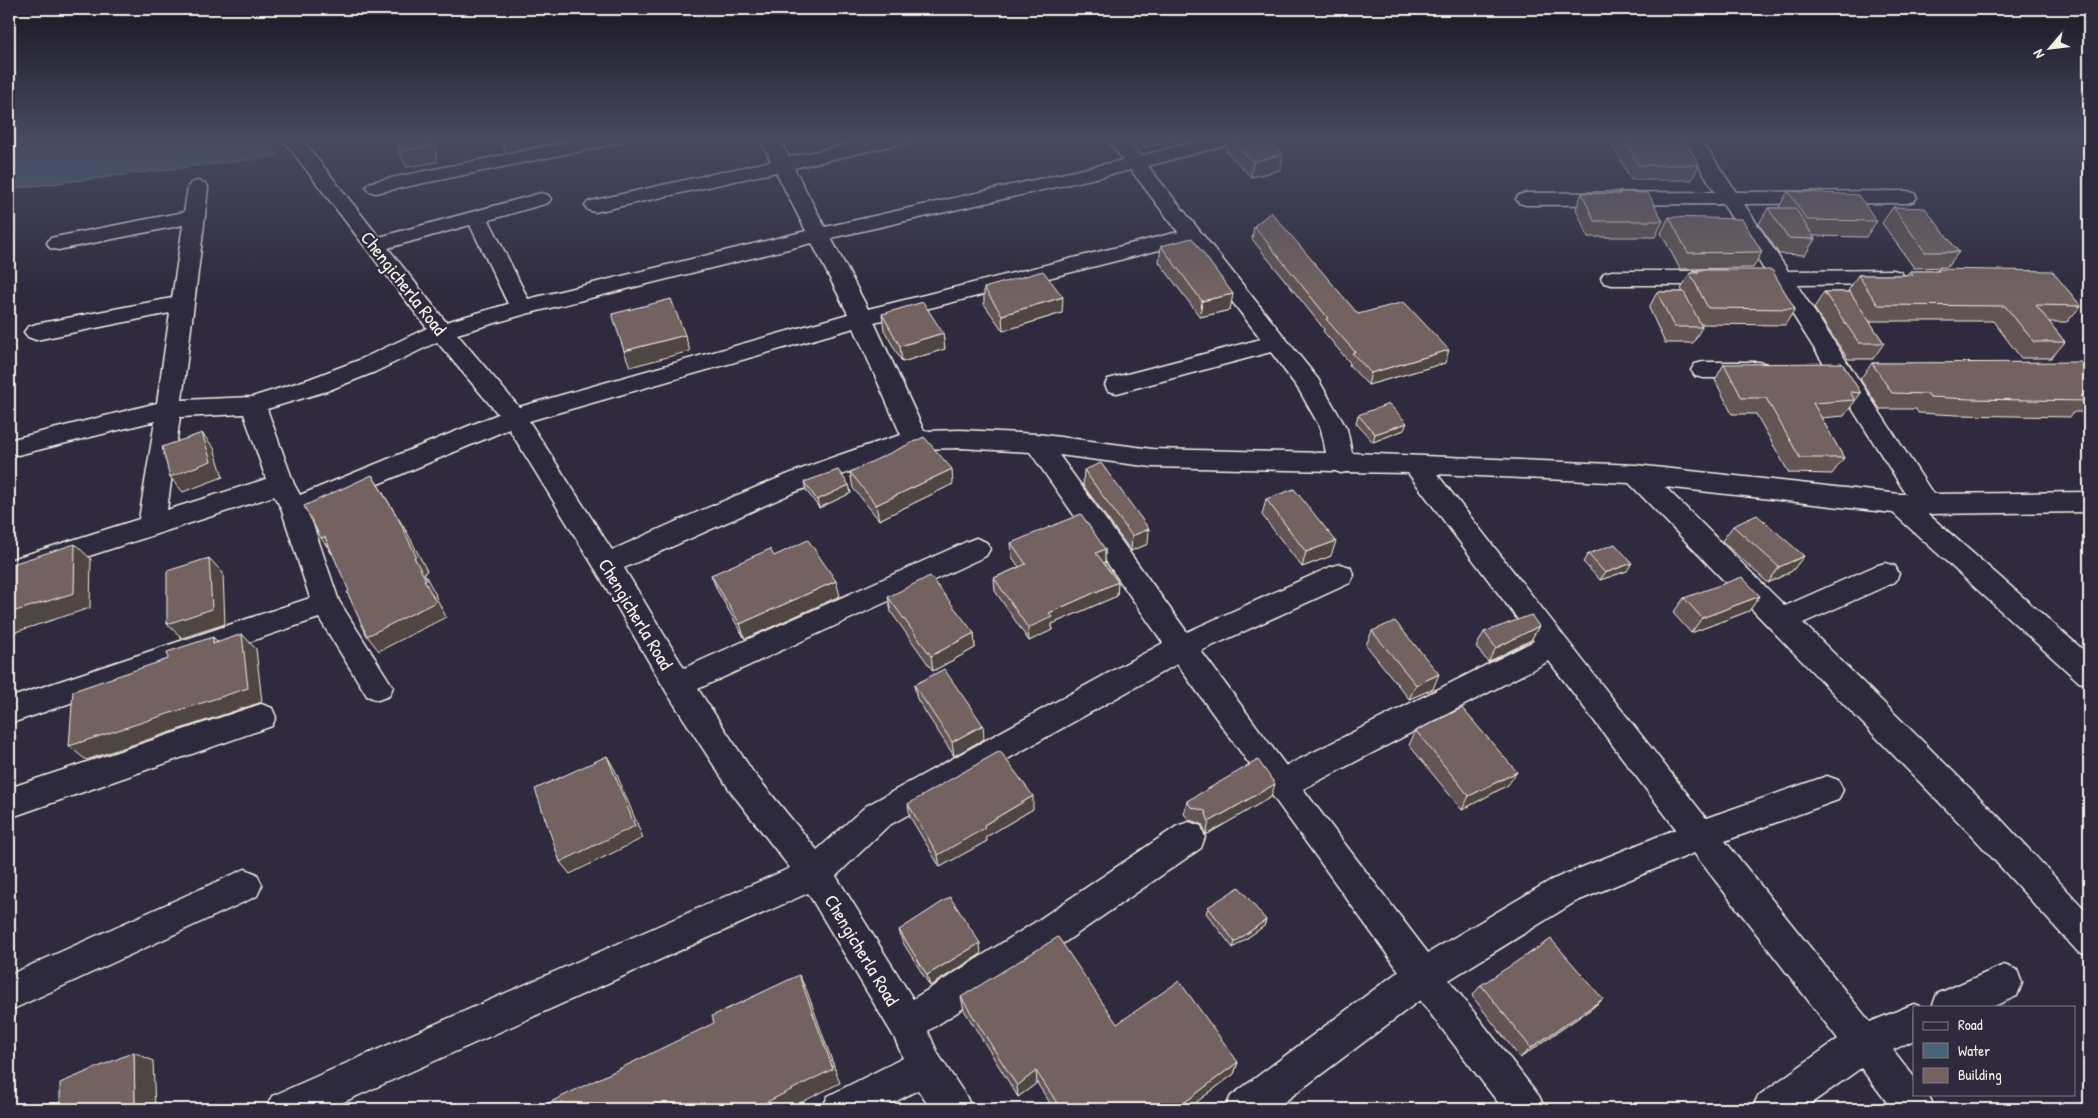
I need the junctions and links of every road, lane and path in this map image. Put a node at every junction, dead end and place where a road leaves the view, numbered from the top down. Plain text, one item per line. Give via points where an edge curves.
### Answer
1 (198, 190) edge
2 (331, 190) edge
3 (664, 190) edge
4 (796, 190) edge
5 (1016, 190) edge
6 (1158, 190) edge
7 (1724, 190) edge
8 (1907, 197) dead end
9 (1729, 198) junction
10 (541, 199) dead end
11 (1526, 199) dead end
12 (595, 206) dead end
13 (195, 216) junction
14 (476, 216) junction
15 (817, 235) junction
16 (1193, 235) junction
17 (58, 243) dead end
18 (374, 245) junction
19 (1916, 277) edge
20 (1612, 278) dead end
21 (1781, 278) junction
22 (183, 303) junction
23 (521, 308) junction
24 (861, 318) junction
25 (441, 331) junction
26 (36, 332) dead end
27 (1275, 343) junction
28 (1780, 369) edge
29 (1810, 369) edge
30 (1839, 369) junction
31 (1868, 369) dead end
32 (1703, 370) dead end
33 (1117, 385) dead end
34 (253, 405) junction
35 (169, 409) junction
36 (514, 416) junction
37 (916, 440) junction
38 (1036, 444) junction
39 (18, 446) dead end
40 (1341, 464) junction
41 (1415, 464) junction
42 (1636, 474) junction
43 (281, 484) junction
44 (2089, 502) edge
45 (1913, 504) junction
46 (294, 508) junction
47 (151, 526) junction
48 (976, 549) dead end
49 (607, 564) junction
50 (9, 571) edge
51 (1885, 574) dead end
52 (1340, 575) dead end
53 (326, 604) junction
54 (1782, 620) junction
55 (1553, 645) junction
56 (1180, 648) junction
57 (2088, 672) edge
58 (678, 684) junction
59 (378, 687) dead end
60 (9, 711) edge
61 (261, 717) dead end
62 (1282, 784) junction
63 (1826, 790) dead end
64 (9, 802) edge
65 (1700, 835) junction
66 (1189, 837) dead end
67 (815, 873) junction
68 (245, 885) dead end
69 (2089, 939) edge
70 (1422, 976) junction
71 (2004, 983) dead end
72 (9, 993) edge
73 (1952, 1006) edge
74 (1913, 1022) edge
75 (907, 1024) junction
76 (1865, 1044) junction
77 (924, 1067) junction
78 (285, 1109) edge
79 (841, 1109) edge
80 (953, 1109) edge
81 (1244, 1109) edge
82 (1526, 1109) edge
83 (1771, 1109) edge
84 (1916, 1109) edge

1 - 13 street
2 - 18 street, Chengicherla Road
3 - 12 street
4 - 15 street
5 - 15 street
6 - 16 street
7 - 9 street
8 - 9 street
9 - 11 street
9 - 21 street
10 - 14 street
13 - 17 street
13 - 22 street
14 - 18 street
14 - 23 street
15 - 23 street
15 - 24 street
16 - 24 street
16 - 27 street
18 - 25 street, Chengicherla Road
19 - 21 street
20 - 21 street
21 - 30 street
22 - 26 street
22 - 35 street
23 - 25 street
24 - 36 street
24 - 37 street
25 - 34 street via 367,366
25 - 36 street, Chengicherla Road
27 - 33 street
27 - 40 street via 1309,386 1334,428
28 - 32 street
29 - 30 street
30 - 31 street
30 - 45 street
34 - 35 street
34 - 43 street
35 - 39 street
35 - 47 street
36 - 46 street
36 - 49 street, Chengicherla Road
37 - 38 street
37 - 49 street via 786,485
38 - 40 street via 1152,458
38 - 56 street
40 - 41 street
41 - 42 street
41 - 55 street
42 - 45 street
42 - 54 street
43 - 46 street
43 - 47 street
44 - 45 street
45 - 57 street
46 - 53 street
47 - 50 street
48 - 58 street
49 - 58 street, Chengicherla Road
51 - 54 street
52 - 56 street
53 - 59 street
53 - 60 street
54 - 69 street via 1986,828
55 - 62 street
55 - 65 street
56 - 62 street
56 - 67 street via 877,816
58 - 67 street, Chengicherla Road via 742,782
61 - 64 street
62 - 70 street
63 - 65 street
65 - 70 street via 1563,891
65 - 76 street
66 - 75 street via 1049,933
67 - 75 street, Chengicherla Road
67 - 78 street
68 - 72 street
70 - 81 street
70 - 82 street
71 - 73 street
74 - 76 street
75 - 77 street, Chengicherla Road
76 - 83 street
76 - 84 street
77 - 79 street
77 - 80 street, Chengicherla Road

